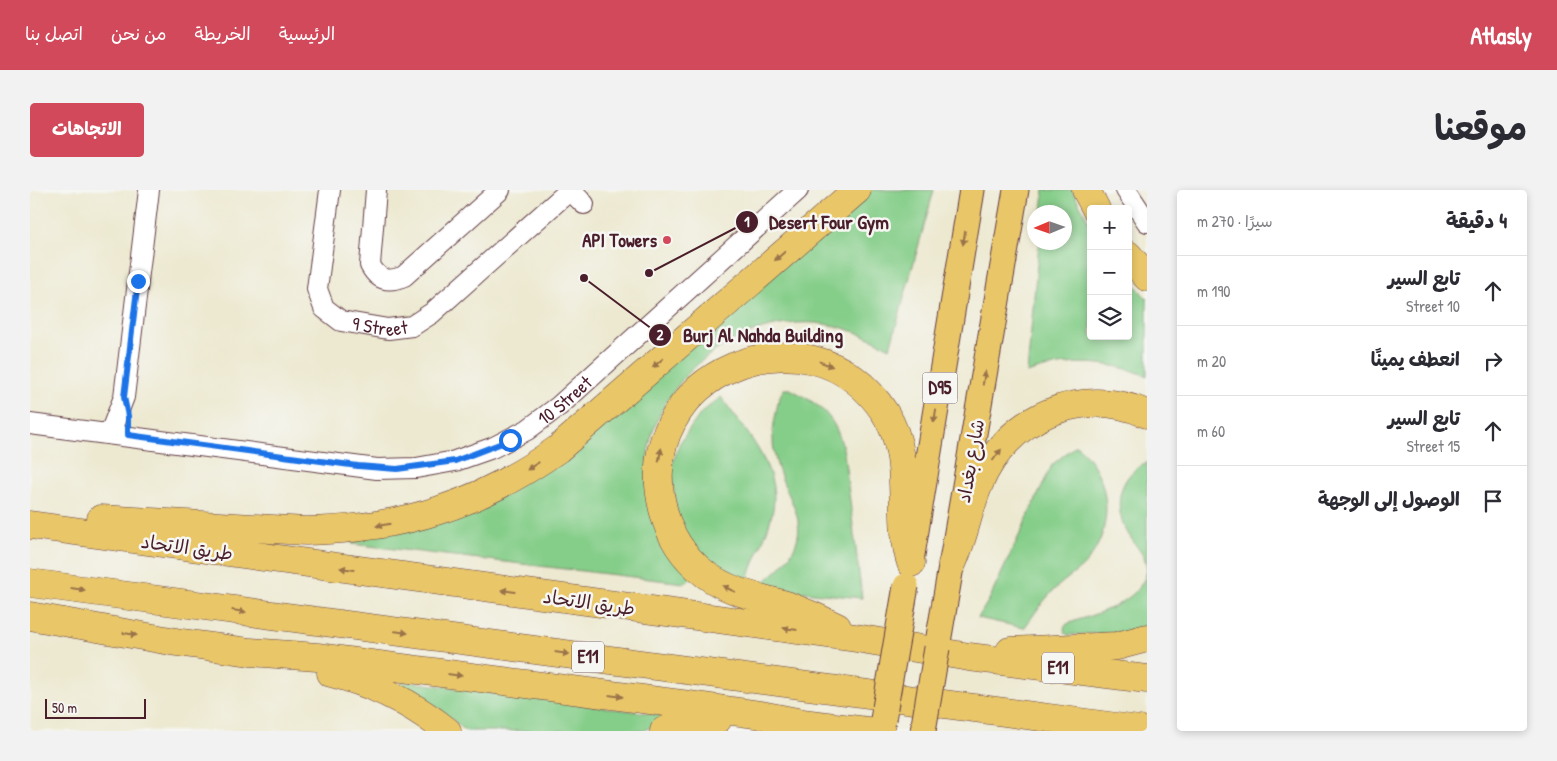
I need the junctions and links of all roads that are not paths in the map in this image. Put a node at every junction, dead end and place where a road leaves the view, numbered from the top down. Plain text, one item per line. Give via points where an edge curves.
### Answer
1 (149, 190) edge
2 (330, 190) edge
3 (376, 190) edge
4 (500, 190) edge
5 (798, 190) edge
6 (847, 190) edge
7 (857, 190) edge
8 (972, 190) edge
9 (1016, 190) edge
10 (1086, 190) edge
11 (1126, 190) edge
12 (574, 197) edge
13 (1094, 205) edge
14 (830, 213) junction
15 (1147, 222) edge
16 (1132, 260) edge
17 (1147, 277) edge
18 (1147, 414) edge
19 (30, 424) edge
20 (119, 434) junction
21 (30, 524) edge
22 (952, 564) junction
23 (909, 575) junction
24 (30, 583) edge
25 (30, 616) edge
26 (856, 638) junction
27 (1147, 638) edge
28 (250, 652) junction
29 (969, 657) junction
30 (1147, 679) edge
31 (802, 723) junction
32 (447, 731) edge
33 (664, 731) edge
34 (867, 731) edge
35 (881, 731) edge
36 (923, 731) edge
37 (1147, 731) edge

1 - 20 street
2 - 12 street, 9 Street via 318,280 320,300 331,316 341,321 388,329 412,326 428,317
3 - 4 street via 370,265 375,275 384,280 404,276
5 - 20 street, 10 Street via 558,406 510,440 474,456 416,468 377,469
6 - 14 highway
7 - 14 highway
8 -> 23 main road, D95
22 -> 9 main road, شارع بغداد / D95
10 - 13 highway
11 - 15 street
14 -> 21 highway via 558,449 505,484 446,509 391,523 335,530 79,518
16 - 17 highway
22 -> 18 highway via 987,468 1022,428 1053,410 1087,403 1122,405
19 - 20 street, 10 Street
26 -> 21 highway, طريق الاتحاد / E11
22 - 36 main road, شارع بغداد / D95, bridge
26 -> 23 highway via 806,612 735,592 719,584 704,574 680,549 671,533 660,498 658,461 667,430 684,403 706,381 722,371 758,358 811,359 850,376 864,387 886,414 900,447 905,482 903,525
23 - 35 main road, D95, bridge
24 -> 37 highway, E11
25 -> 28 highway
26 - 29 highway, طريق الاتحاد / E11
27 - 29 highway via 1117,646 1035,648
28 -> 31 highway via 325,658 697,706
28 - 32 highway via 366,683 402,699
29 - 30 highway, طريق الاتحاد / E11
31 - 33 highway via 709,719 683,723
31 - 34 highway

